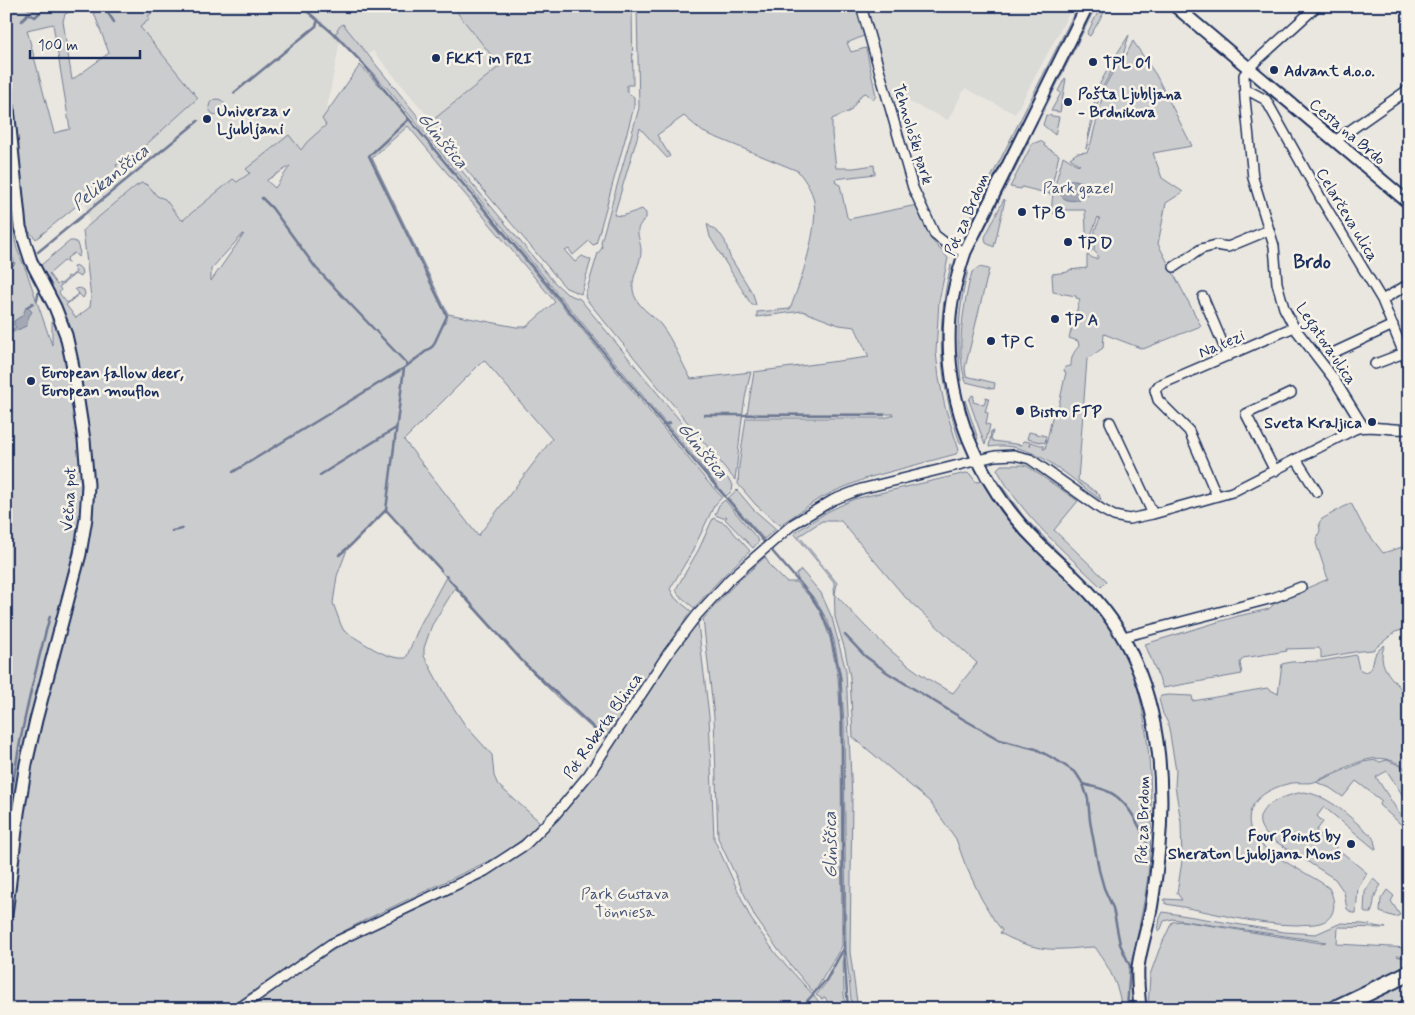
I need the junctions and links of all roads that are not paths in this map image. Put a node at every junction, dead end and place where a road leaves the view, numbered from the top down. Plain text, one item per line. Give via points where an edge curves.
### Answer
1 (861, 6) edge
2 (1087, 6) edge
3 (1174, 6) edge
4 (1317, 6) edge
5 (1189, 10) edge
6 (1249, 69) junction
7 (6, 88) edge
8 (1409, 88) edge
9 (1244, 91) junction
10 (1335, 142) junction
11 (1409, 203) edge
12 (1270, 230) junction
13 (965, 252) junction
14 (1174, 266) dead end
15 (1409, 284) edge
16 (1203, 297) dead end
17 (1382, 300) junction
18 (1393, 325) junction
19 (1294, 327) junction
20 (1335, 352) dead end
21 (1404, 353) junction
22 (1228, 356) junction
23 (1375, 364) dead end
24 (1409, 366) edge
25 (1290, 393) dead end
26 (1110, 422) dead end
27 (1363, 426) junction
28 (1409, 429) edge
29 (1296, 459) junction
30 (977, 460) junction
31 (1276, 471) junction
32 (1317, 492) dead end
33 (1217, 496) junction
34 (1153, 514) junction
35 (1301, 587) dead end
36 (1122, 637) junction
37 (6, 915) edge
38 (1409, 973) edge
39 (1409, 1006) edge
40 (238, 1009) edge
41 (1140, 1009) edge
42 (1334, 1009) edge
43 (1405, 1009) edge

1 - 13 street, Tehnološki park via 913,188 935,235
2 - 13 main road, Pot za Brdom
3 - 5 main road, Cesta na Brdo
4 - 6 street
5 - 6 main road, Cesta na Brdo
6 - 9 street, Legatova ulica via 1244,75
6 - 10 main road, Cesta na Brdo
7 - 37 main road, Večna pot via 20,227 31,261 66,335 84,440 88,485 80,554 26,764
8 - 10 street
9 - 12 street, Legatova ulica via 1253,178
9 - 17 street, Celarčeva ulica via 1266,100
10 - 11 main road, Cesta na Brdo
12 - 14 street via 1228,247 1216,245 1201,250
12 - 19 street, Legatova ulica via 1277,282 1284,308
13 - 30 main road, Pot za Brdom via 952,297 950,353 960,416
15 - 17 street
16 - 22 street
17 - 18 street, Celarčeva ulica
18 - 20 street
18 - 21 street, Celarčeva ulica
19 - 22 street, Na tezi
19 - 27 street, Legatova ulica via 1334,379
21 - 23 street
21 - 24 street, Celarčeva ulica
22 - 33 street, Na tezi via 1158,385 1155,390 1156,396 1189,430
25 - 31 street via 1246,414
26 - 34 street
27 - 28 street
27 - 29 street, Pot Roberta Blinca
29 - 31 street, Pot Roberta Blinca
29 - 32 street
30 - 34 street, Pot Roberta Blinca via 1002,454 1022,456 1114,516 1129,518
30 - 36 main road, Pot za Brdom via 1018,522 1092,594
30 - 40 street, Pot Roberta Blinca via 883,482 841,496 793,524 729,580 697,615 589,774 556,815 525,845 485,870 331,944
31 - 33 street, Pot Roberta Blinca
33 - 34 street, Pot Roberta Blinca
35 - 36 street via 1273,598
36 - 41 main road, Pot za Brdom via 1136,663 1147,696 1160,769 1159,851 1152,905 1138,968
38 - 42 highway
39 - 43 highway

